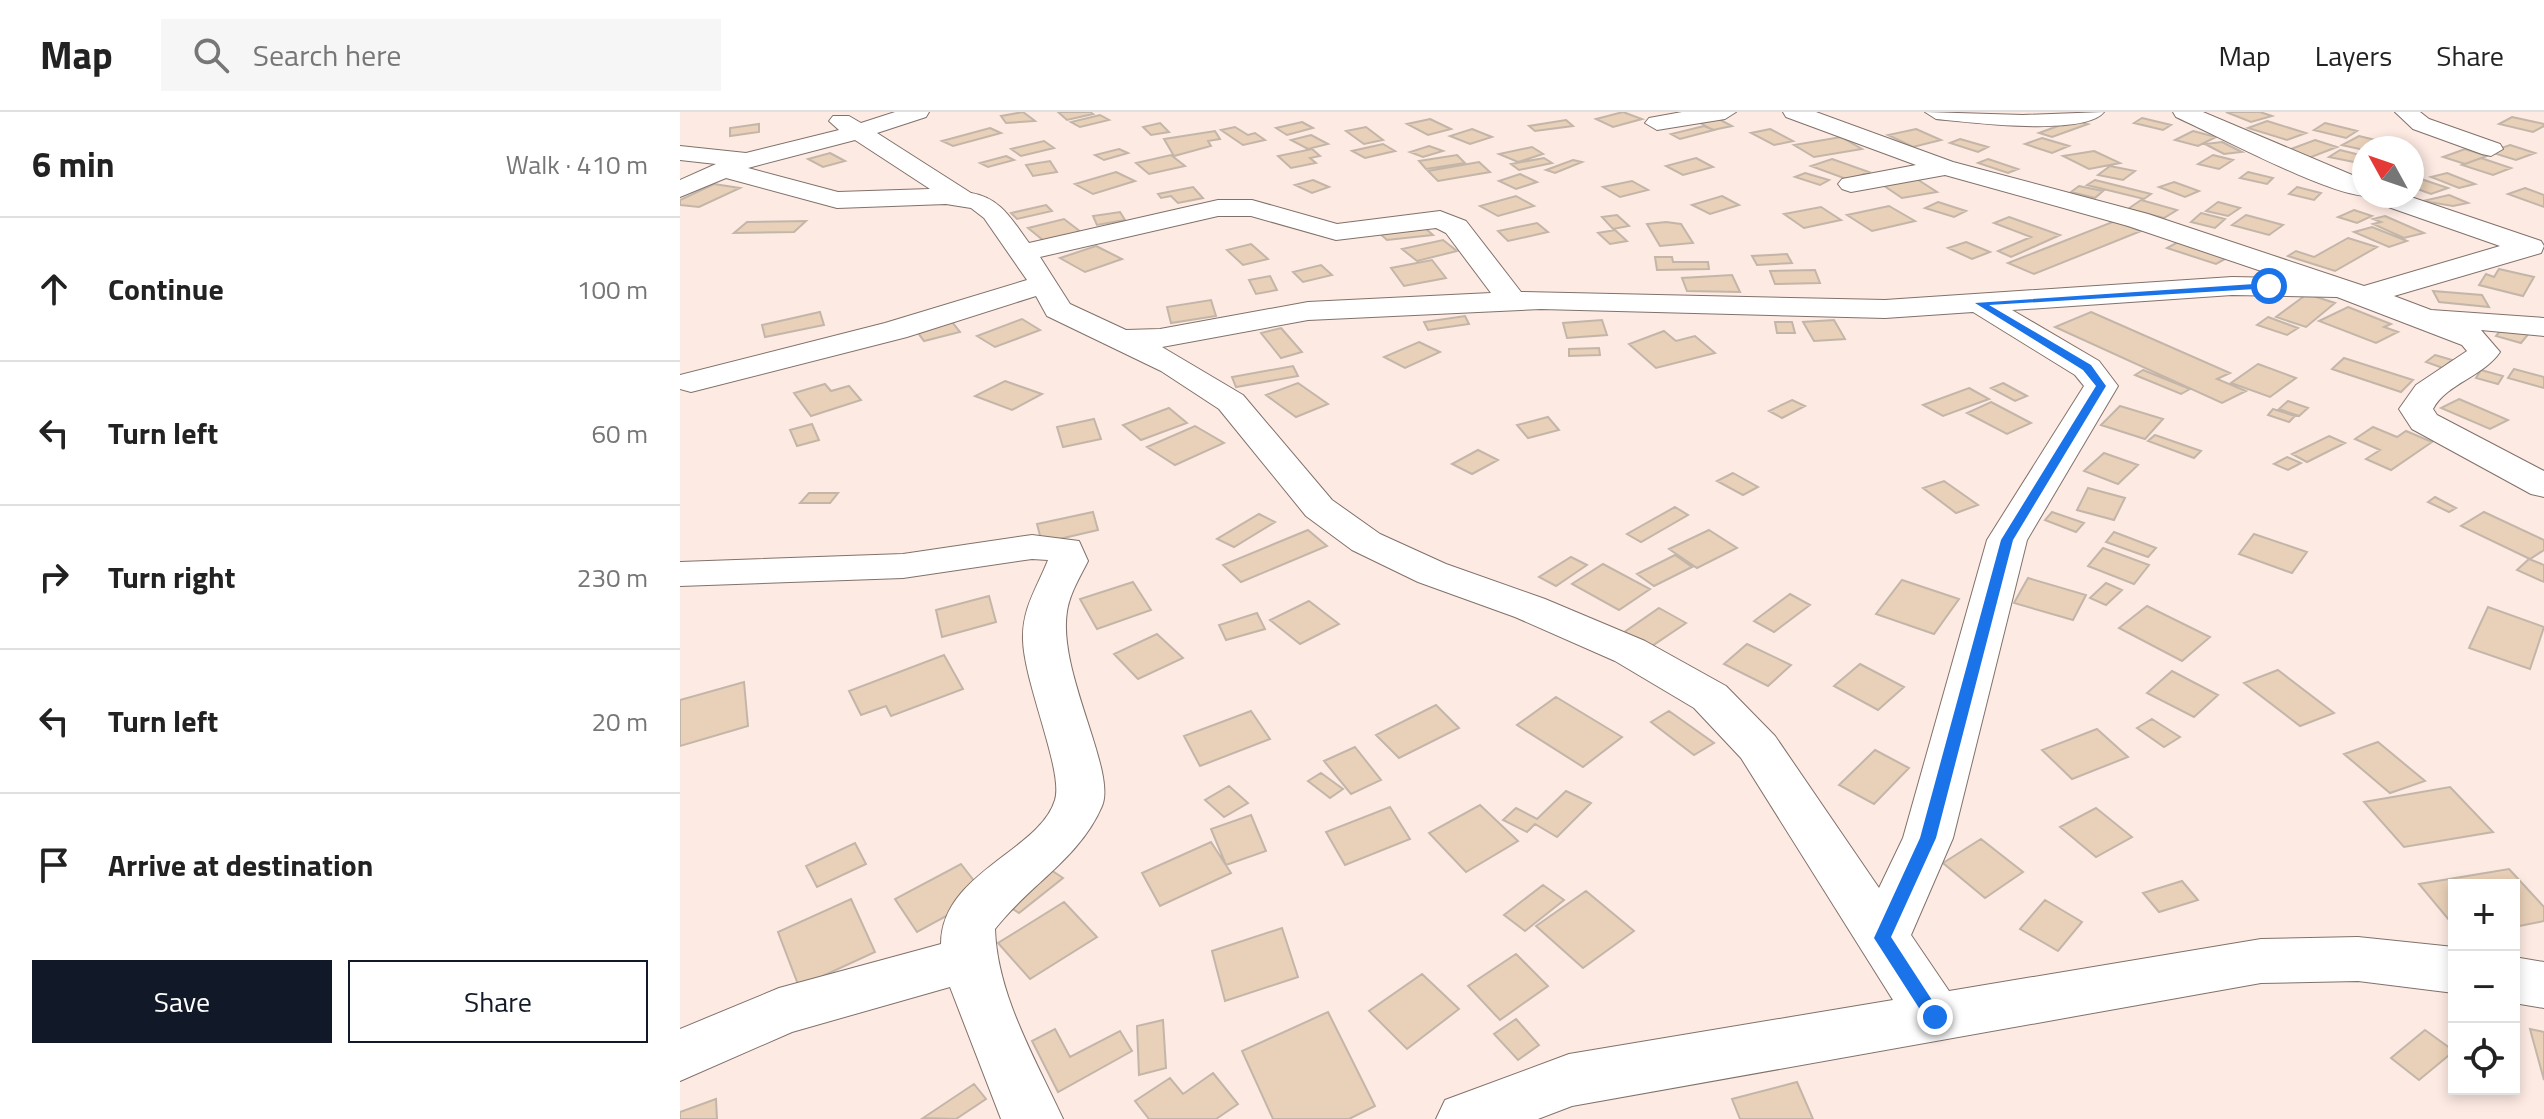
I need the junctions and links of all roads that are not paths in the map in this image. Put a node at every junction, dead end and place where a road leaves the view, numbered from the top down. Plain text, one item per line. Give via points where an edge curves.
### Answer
1 (830, 112) edge
2 (918, 112) edge
3 (1725, 112) edge
4 (1936, 112) edge
5 (2093, 112) edge
6 (2184, 112) edge
7 (2406, 112) edge
8 (1814, 114) edge
9 (1657, 123) dead end
10 (855, 133) junction
11 (2491, 149) dead end
12 (680, 153) edge
13 (736, 165) junction
14 (1944, 167) junction
15 (1851, 184) dead end
16 (2352, 185) edge
17 (680, 189) edge
18 (962, 198) junction
19 (2418, 208) edge
20 (2536, 249) edge
21 (1021, 253) junction
22 (1045, 284) junction
23 (2352, 292) junction
24 (1513, 301) junction
25 (1979, 303) junction
26 (2419, 315) junction
27 (2544, 327) edge
28 (1120, 341) junction
29 (691, 382) dead end
30 (2544, 486) edge
31 (680, 574) edge
32 (1882, 938) junction
33 (969, 959) junction
34 (2448, 969) edge
35 (2520, 981) edge
36 (2544, 985) edge
37 (1935, 1017) junction
38 (680, 1056) edge
39 (1032, 1119) edge
40 (1467, 1119) edge

1 - 10 street
2 - 10 street
3 - 9 street
4 - 5 street via 2023,122
6 - 16 street
7 - 11 street via 2421,124
8 - 14 street
10 - 13 street
10 - 18 street
12 - 13 street
13 - 17 street
13 - 18 street via 837,200
14 - 15 street
14 - 23 street via 2138,220
18 - 21 street via 993,212
19 - 20 street
20 - 23 street
21 - 22 street
21 - 24 street via 1218,208 1252,208 1336,232 1440,219 1456,227
22 - 28 street via 1058,310
22 - 29 street via 896,330
23 - 25 street via 2232,286
23 - 26 street
24 - 25 street via 1885,309
24 - 28 street via 1308,311
25 - 32 street via 2087,368 2101,386 2007,540 1928,838
26 - 27 street
26 - 30 street via 2473,338 2484,352 2472,366 2420,398 2416,409 2424,422
28 - 32 street via 1172,364 1231,402 1319,508 1366,542 1630,651 1710,697 1758,747
31 - 33 street via 903,566 1032,547 1065,549 1068,561 1044,617 1046,661 1083,784 1083,801 1070,825 997,887 968,926
32 - 37 street
33 - 38 street via 779,1012
33 - 39 street
34 - 37 street via 2328,955 2261,961
35 - 36 street
37 - 40 street via 1569,1080

